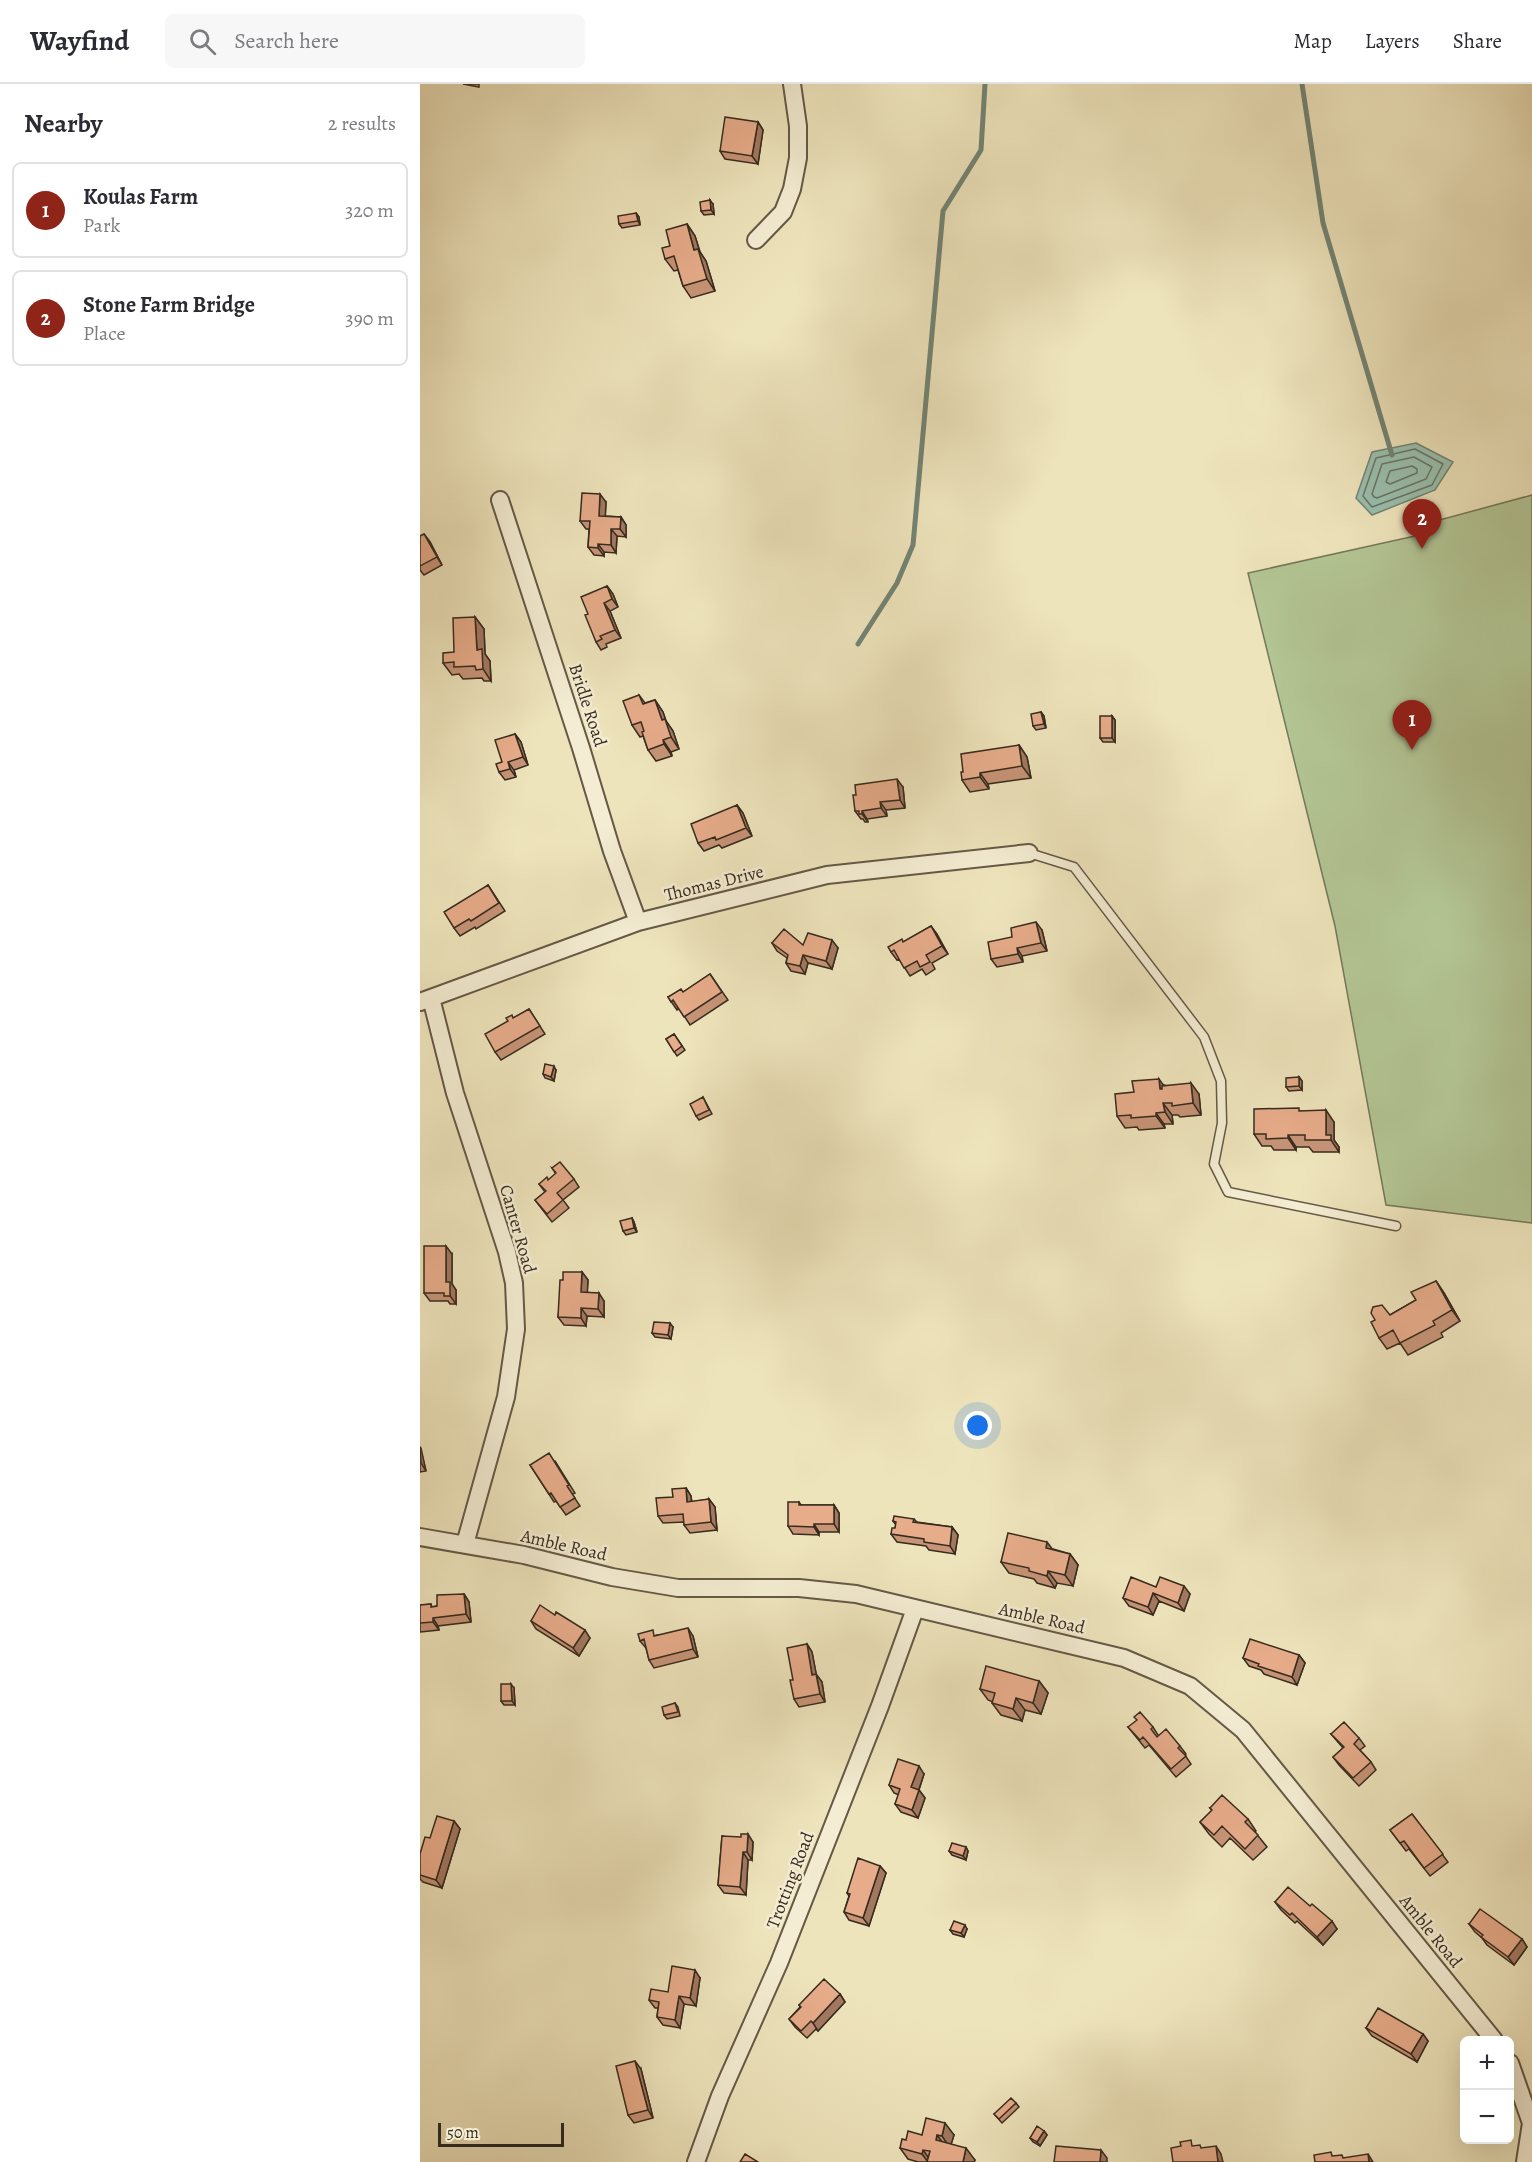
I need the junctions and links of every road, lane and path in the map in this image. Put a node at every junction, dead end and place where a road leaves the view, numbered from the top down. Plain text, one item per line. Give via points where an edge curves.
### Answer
1 (792, 84) edge
2 (756, 240) dead end
3 (500, 500) dead end
4 (1029, 852) joint
5 (638, 922) junction
6 (425, 1000) edge
7 (1396, 1226) dead end
8 (420, 1537) edge
9 (465, 1544) junction
10 (915, 1609) junction
11 (1491, 2036) edge
12 (1514, 2076) edge
13 (696, 2162) edge
14 (1525, 2162) edge

1 - 2 street via 798,158 792,189 783,212
3 - 5 street, Bridle Road
4 - 5 street, Thomas Drive via 827,875
4 - 7 lane via 1074,867 1204,1036 1221,1081 1222,1123 1214,1164 1228,1192
5 - 6 street, Thomas Drive
6 - 9 street, Canter Road via 514,1283 516,1329 506,1397
8 - 9 street, Amble Road
9 - 10 street, Amble Road via 678,1588 799,1588 856,1594
10 - 11 street, Amble Road via 1124,1658 1190,1686 1243,1730
10 - 13 street, Trotting Road via 779,1963 720,2096
12 - 14 street via 1531,2122

